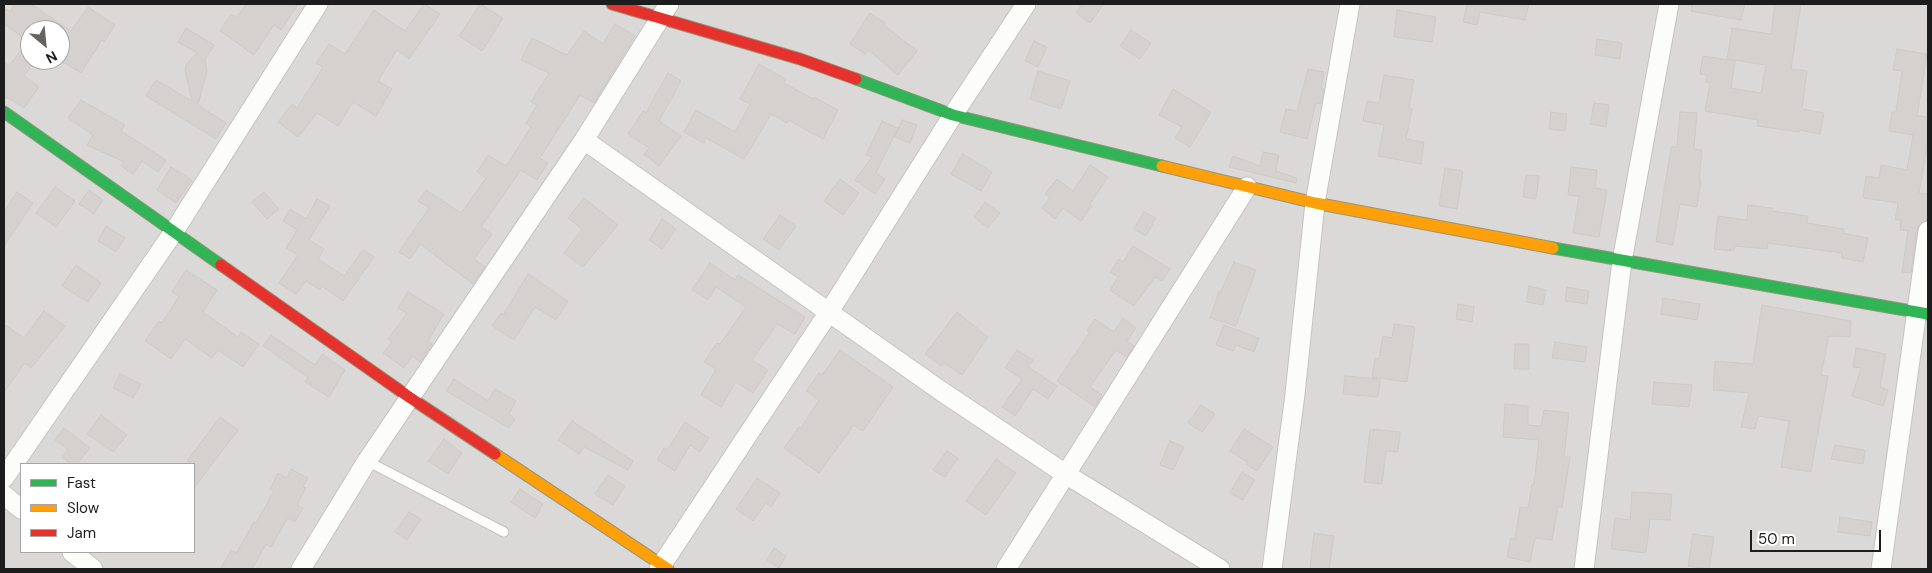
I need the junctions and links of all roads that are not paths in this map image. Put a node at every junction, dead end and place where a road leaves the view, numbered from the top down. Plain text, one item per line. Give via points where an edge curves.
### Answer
1 (318, 4) edge
2 (612, 4) edge
3 (1026, 4) edge
4 (1350, 4) edge
5 (1669, 4) edge
6 (664, 10) edge
7 (4, 112) edge
8 (953, 115) junction
9 (584, 140) junction
10 (1247, 187) junction
11 (1315, 203) junction
12 (1928, 231) edge
13 (173, 233) junction
14 (1622, 261) junction
15 (829, 312) junction
16 (1922, 313) edge
17 (409, 397) junction
18 (367, 461) junction
19 (1067, 475) junction
20 (4, 478) edge
21 (4, 495) edge
22 (20, 508) edge
23 (504, 532) dead end
24 (73, 553) edge
25 (663, 568) edge
26 (93, 569) edge
27 (301, 569) edge
28 (1006, 569) edge
29 (1220, 569) edge
30 (1272, 569) edge
31 (1584, 569) edge
32 (1882, 569) edge

1 - 13 street
2 - 6 street
3 - 8 street
4 - 11 street
5 - 14 street
6 - 8 street
6 - 9 street
7 - 13 street
8 - 10 street
8 - 15 street
9 - 15 street
9 - 17 street
10 - 11 street
10 - 19 street
11 - 14 street
11 - 30 street
12 - 16 street
13 - 17 street
13 - 20 street
14 - 16 street
14 - 31 street
15 - 19 street
15 - 25 street
16 - 32 street
17 - 18 street
17 - 25 street
18 - 23 lane
18 - 27 street
19 - 28 street
19 - 29 street
21 - 22 street
24 - 26 street

